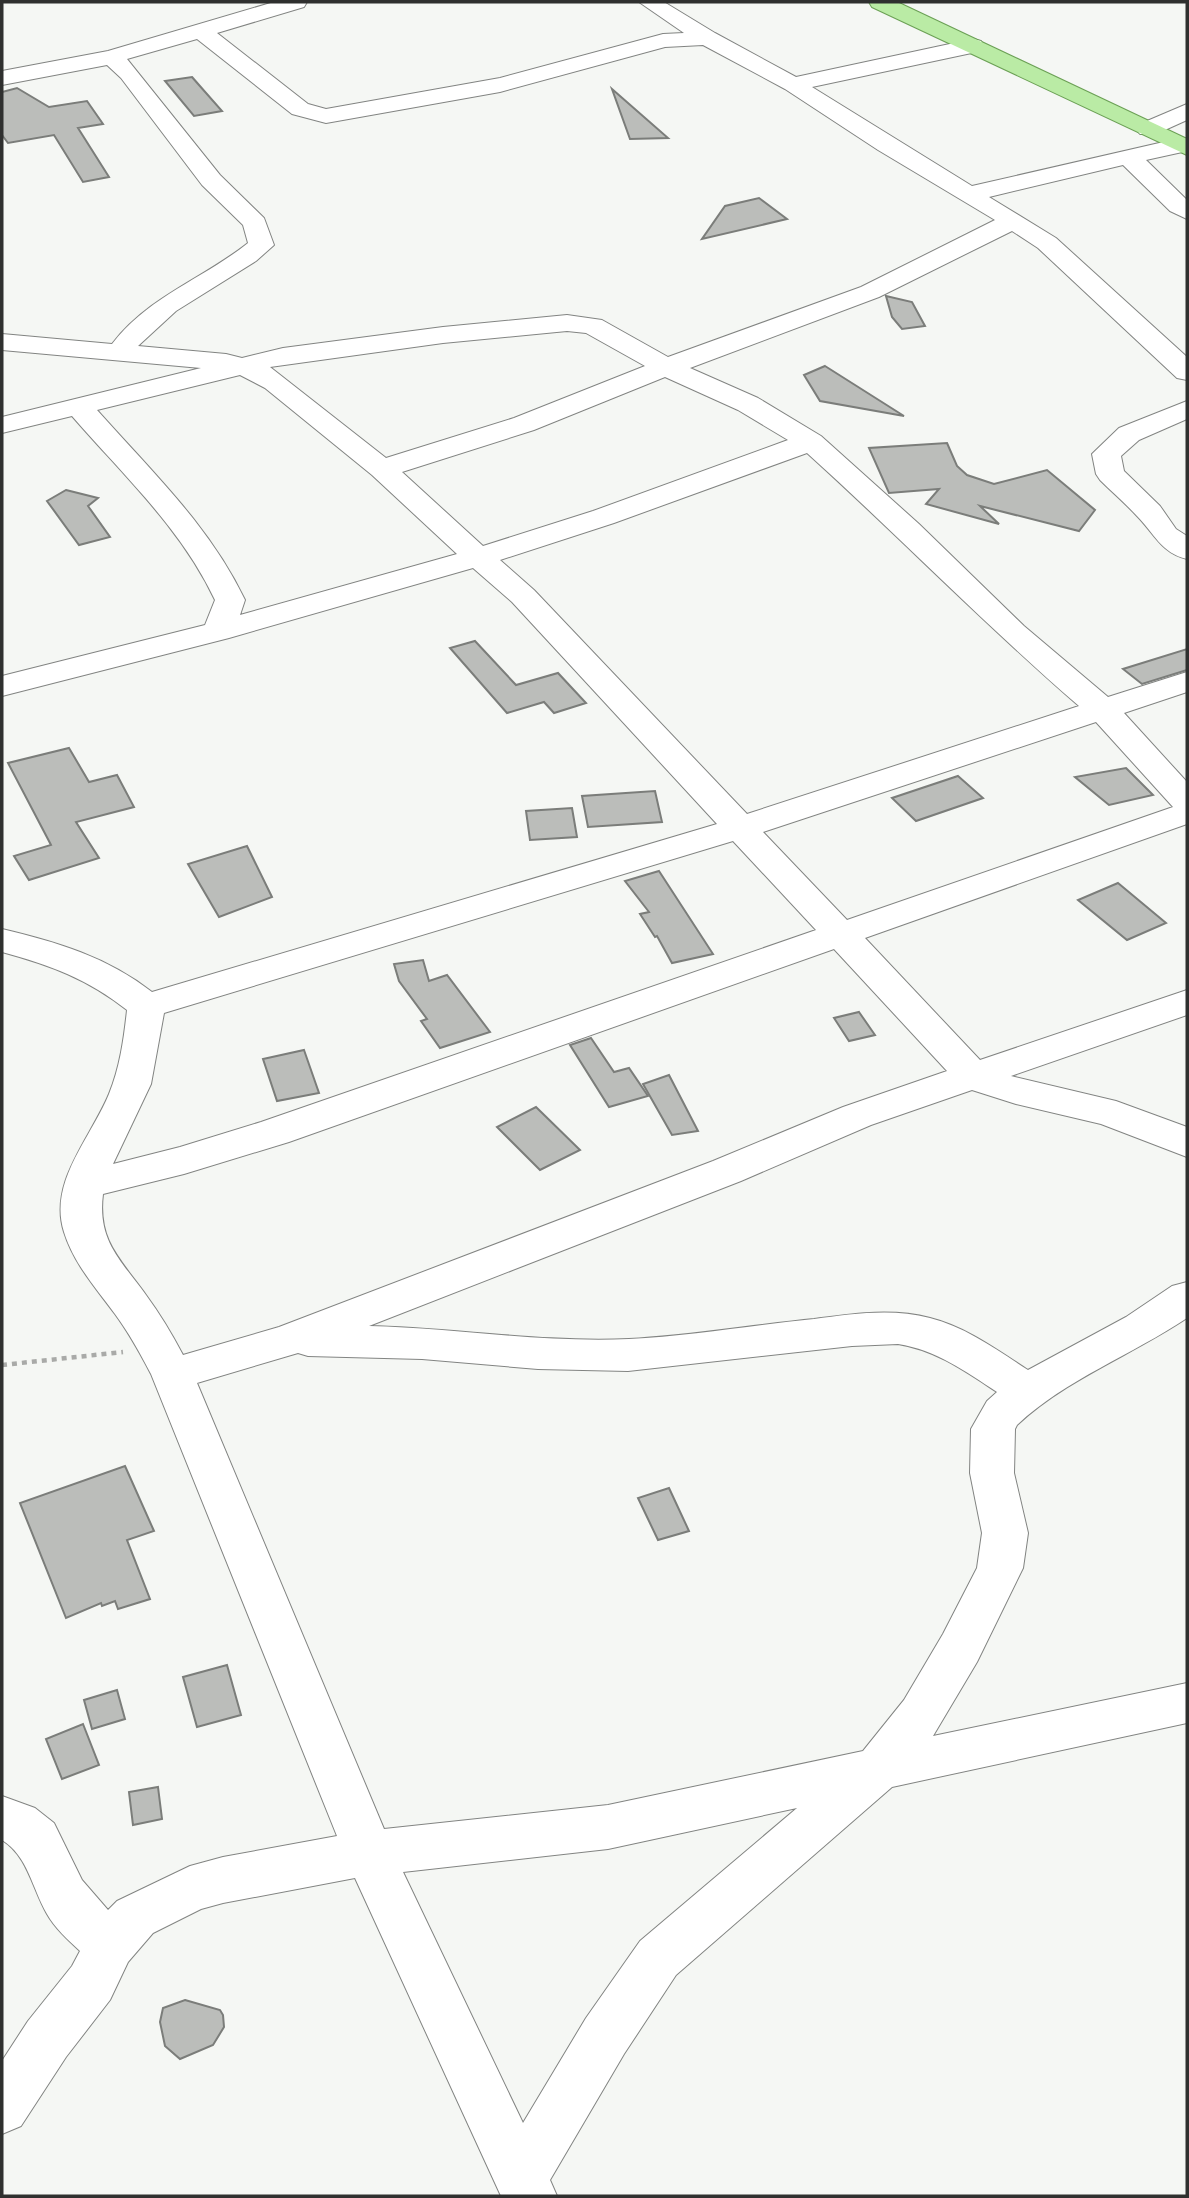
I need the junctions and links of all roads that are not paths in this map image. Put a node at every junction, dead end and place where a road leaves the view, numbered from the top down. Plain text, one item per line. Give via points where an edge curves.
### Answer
1 (296, 2) edge
2 (650, 2) edge
3 (880, 2) edge
4 (201, 30) junction
5 (707, 38) junction
6 (973, 46) junction
7 (112, 57) junction
8 (2, 78) edge
9 (793, 84) junction
10 (1187, 111) edge
11 (1148, 129) junction
12 (1184, 147) edge
13 (1129, 158) junction
14 (969, 194) junction
15 (1187, 212) edge
16 (1013, 221) junction
17 (968, 244) junction
18 (1053, 249) junction
19 (1137, 323) junction
20 (1175, 328) dead end
21 (2, 342) edge
22 (119, 353) junction
23 (243, 366) junction
24 (666, 367) junction
25 (1187, 372) edge
26 (78, 406) junction
27 (1187, 409) edge
28 (2, 425) edge
29 (811, 442) junction
30 (382, 469) junction
31 (1187, 551) edge
32 (478, 557) junction
33 (218, 631) junction
34 (1187, 682) edge
35 (2, 686) edge
36 (1103, 710) junction
37 (1187, 802) edge
38 (1187, 813) edge
39 (743, 827) junction
40 (841, 934) junction
41 (2, 940) edge
42 (1187, 1002) edge
43 (146, 1006) junction
44 (973, 1076) junction
45 (1187, 1143) edge
46 (83, 1185) junction
47 (1187, 1297) edge
48 (291, 1339) junction
49 (165, 1361) junction
50 (1027, 1390) junction
51 (1187, 1703) edge
52 (876, 1770) junction
53 (2, 1818) edge
54 (369, 1853) junction
55 (110, 1945) junction
56 (2, 2108) edge
57 (525, 2187) edge

1 - 4 street
2 - 5 street
3 - 6 main road
4 - 5 street via 300,109 326,116 500,85 663,41
4 - 7 street
5 - 9 street
6 - 9 street
6 - 11 main road
7 - 8 street
7 - 22 street via 211,180 255,223 261,245 169,303
9 - 14 street
10 - 11 street
11 - 12 main road
12 - 13 street
13 - 14 street
13 - 15 street
14 - 16 street
16 - 17 street
16 - 18 street
17 - 18 street via 1012,251
17 - 24 street via 860,296
18 - 19 street
19 - 20 street
19 - 25 street
21 - 22 street
22 - 23 street
23 - 24 street via 307,352 582,323
23 - 26 street
23 - 30 street via 275,382
24 - 29 street via 721,390
24 - 30 street via 524,424
26 - 28 street
26 - 33 street via 167,504 220,577 230,600
27 - 31 street via 1129,434 1105,454 1110,474
29 - 32 street via 538,541
29 - 36 street via 1013,633
30 - 32 street
32 - 33 street
32 - 39 street via 523,596
33 - 35 street
34 - 36 street
36 - 37 street
36 - 39 street
38 - 40 street
39 - 40 street
39 - 43 street
40 - 44 street
40 - 46 street via 275,1132
41 - 43 street via 60,956 102,975
42 - 44 street
43 - 46 street via 142,1045 128,1096
44 - 45 street via 997,1088 1089,1107 1168,1132
44 - 48 street via 857,1116 727,1171
46 - 49 street via 83,1226 92,1252
47 - 50 street via 1141,1328
48 - 49 street
48 - 50 street via 628,1354 898,1328 928,1333 956,1345
49 - 54 street
50 - 52 street via 1002,1413 993,1429 992,1473 1005,1533 1000,1568 920,1715
51 - 52 street
52 - 54 street via 608,1827
52 - 57 street via 658,1958 605,2036
53 - 55 street via 29,1828 39,1839 65,1897
54 - 55 street via 190,1889 135,1917
54 - 57 street
55 - 56 street via 91,1983

